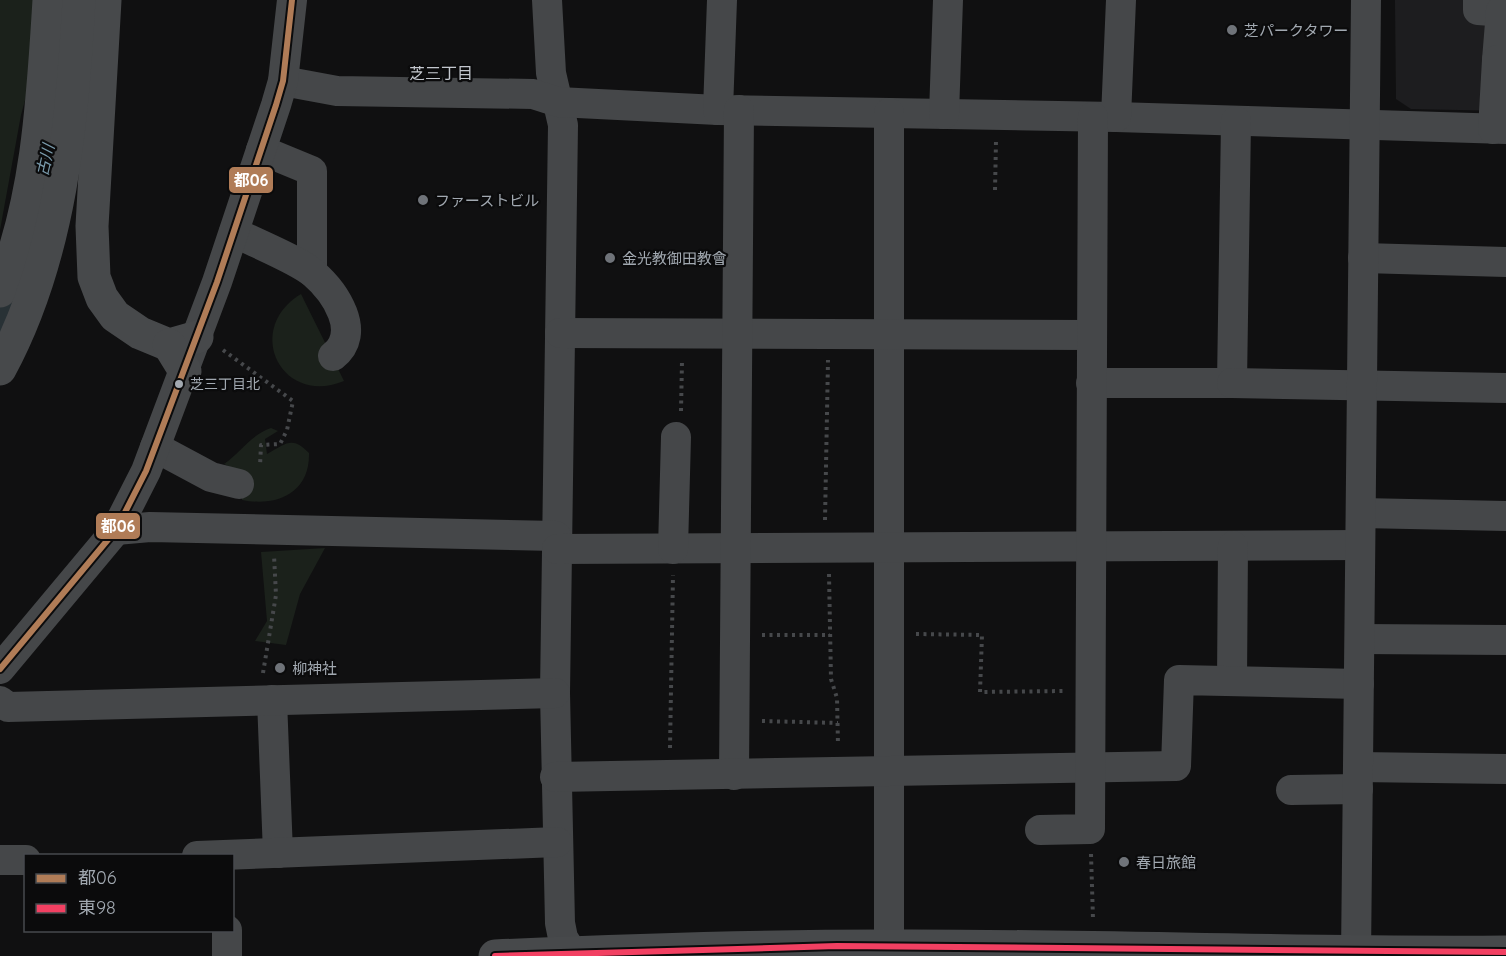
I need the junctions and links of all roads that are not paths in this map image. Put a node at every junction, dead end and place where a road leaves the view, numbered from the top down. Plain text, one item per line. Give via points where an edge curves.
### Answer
1 (49, 0) edge
2 (79, 0) edge
3 (105, 0) edge
4 (292, 0) edge
5 (547, 0) edge
6 (722, 0) edge
7 (948, 0) edge
8 (1121, 0) edge
9 (1366, 0) edge
10 (1495, 8) edge
11 (1502, 60) edge
12 (283, 81) junction
13 (558, 102) junction
14 (729, 110) junction
15 (889, 113) junction
16 (944, 114) junction
17 (1104, 117) junction
18 (1236, 121) junction
19 (1367, 125) junction
20 (1499, 129) edge
21 (261, 150) junction
22 (234, 232) junction
23 (1363, 258) junction
24 (1506, 262) edge
25 (312, 272) junction
26 (0, 291) edge
27 (560, 333) junction
28 (738, 333) junction
29 (888, 334) junction
30 (1091, 335) junction
31 (183, 347) junction
32 (333, 356) dead end
33 (0, 369) edge
34 (1091, 383) junction
35 (1232, 384) junction
36 (1363, 385) junction
37 (1506, 388) edge
38 (676, 437) road end
39 (155, 447) junction
40 (250, 475) road end
41 (1361, 513) junction
42 (1506, 516) edge
43 (116, 530) junction
44 (556, 542) junction
45 (1360, 545) junction
46 (1233, 546) junction
47 (1090, 547) junction
48 (736, 548) junction
49 (889, 548) junction
50 (674, 549) junction
51 (1360, 639) junction
52 (1506, 640) edge
53 (0, 669) edge
54 (1232, 681) junction
55 (1359, 684) junction
56 (555, 693) junction
57 (268, 700) junction
58 (0, 702) edge
59 (1089, 768) junction
60 (1506, 769) edge
61 (889, 773) junction
62 (734, 775) junction
63 (555, 777) junction
64 (1358, 778) junction
65 (1291, 790) dead end
66 (1040, 830) dead end
67 (557, 842) junction
68 (278, 853) junction
69 (234, 855) edge
70 (0, 860) edge
71 (24, 860) edge
72 (227, 932) edge
73 (889, 946) junction
74 (572, 952) junction
75 (697, 952) edge
76 (1506, 952) edge
77 (1356, 954) edge
78 (227, 956) edge
79 (495, 956) edge

1 - 26 highway via 38,137 18,236
2 - 33 highway via 67,142 51,228 35,288
3 - 31 highway via 92,226 94,277 115,316
4 - 12 street
5 - 13 street via 551,73
6 - 14 street
7 - 16 street
8 - 17 street
9 - 19 street
10 - 11 street
11 - 20 street
12 - 13 street via 338,90 533,94
12 - 21 street
13 - 14 street
13 - 27 street via 563,125
14 - 15 street
14 - 28 street
15 - 16 street
15 - 29 street
16 - 17 street
17 - 18 street
17 - 30 street
18 - 19 street
18 - 35 street
19 - 20 street
19 - 23 street
21 - 22 street
21 - 25 street via 312,171
22 - 25 street
22 - 31 street
23 - 24 street
23 - 36 street
25 - 32 street via 327,289 347,325 345,342
27 - 28 street
27 - 44 street
28 - 29 street
28 - 48 street
29 - 30 street
29 - 49 street
30 - 34 street
31 - 39 street
34 - 35 street
34 - 47 street
35 - 36 street
36 - 37 street
36 - 41 street
38 - 50 street
39 - 40 street via 211,477
39 - 43 street
41 - 42 street
41 - 45 street
43 - 44 street via 272,530
43 - 53 street
44 - 50 street
44 - 56 street
45 - 46 street
45 - 51 street
46 - 47 street
46 - 54 street
47 - 49 street
47 - 59 street
48 - 49 street
48 - 50 street
48 - 62 street
49 - 61 street
51 - 52 street
51 - 55 street
54 - 55 street
54 - 59 street via 1179,680 1176,766
55 - 64 street
56 - 57 street
56 - 63 street
57 - 58 street via 8,707
57 - 68 street
59 - 61 street
59 - 66 street via 1090,830
60 - 64 street
61 - 62 street
61 - 73 street
62 - 63 street
63 - 67 street
64 - 65 street
64 - 77 street
67 - 68 street
67 - 74 street via 560,923
68 - 69 street
70 - 71 street
72 - 78 street
73 - 75 highway
73 - 77 highway
74 - 75 highway
74 - 79 highway
76 - 77 highway

